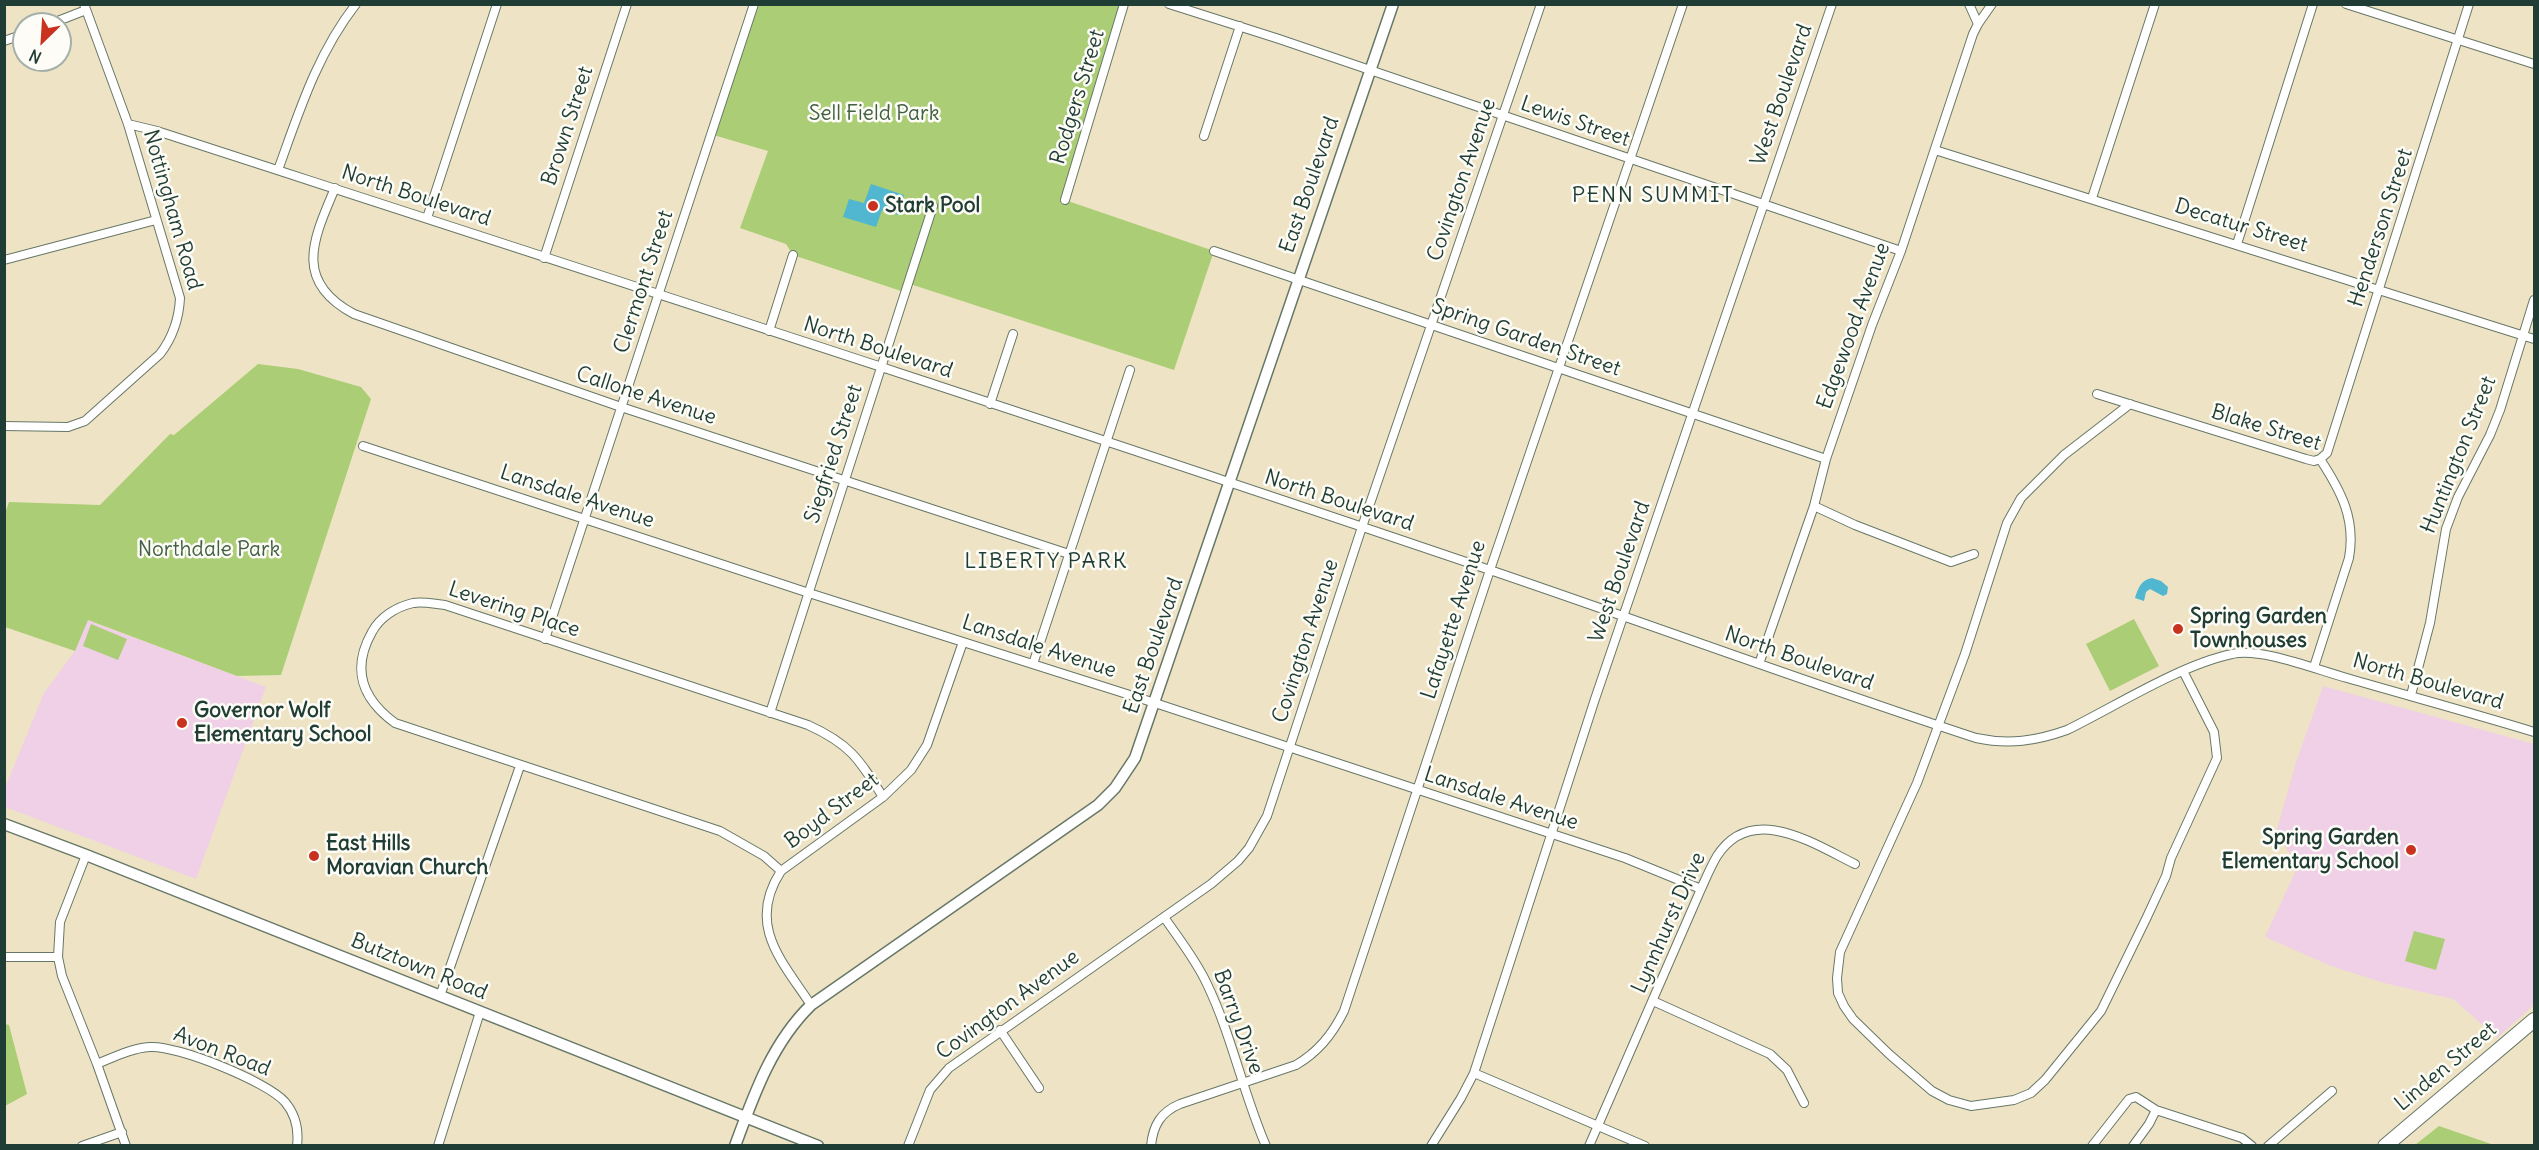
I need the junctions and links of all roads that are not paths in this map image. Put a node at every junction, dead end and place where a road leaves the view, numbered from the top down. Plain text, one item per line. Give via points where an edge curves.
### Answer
1 (356, 4) edge
2 (497, 4) edge
3 (627, 4) edge
4 (754, 4) edge
5 (1124, 4) edge
6 (1169, 4) edge
7 (1393, 4) edge
8 (1541, 4) edge
9 (1683, 4) edge
10 (1832, 4) edge
11 (1969, 4) edge
12 (1992, 4) edge
13 (2155, 4) edge
14 (2313, 4) edge
15 (2346, 4) edge
16 (2469, 4) edge
17 (85, 8) edge
18 (1978, 24) junction
19 (1240, 26) junction
20 (2458, 40) junction
21 (2535, 64) edge
22 (1370, 70) junction
23 (1503, 116) junction
24 (128, 124) junction
25 (1204, 136) dead end
26 (1935, 150) junction
27 (1631, 160) junction
28 (278, 170) junction
29 (335, 188) junction
30 (2092, 198) junction
31 (1065, 200) dead end
32 (1764, 205) junction
33 (933, 206) dead end
34 (427, 218) junction
35 (156, 220) junction
36 (2237, 244) junction
37 (1214, 251) dead end
38 (1901, 251) junction
39 (793, 255) dead end
40 (544, 258) junction
41 (4, 260) edge
42 (1298, 280) junction
43 (2380, 290) junction
44 (659, 295) junction
45 (2535, 300) edge
46 (1432, 326) junction
47 (769, 331) junction
48 (1013, 334) dead end
49 (2523, 336) junction
50 (2535, 339) edge
51 (881, 367) junction
52 (1559, 369) junction
53 (1130, 370) dead end
54 (2097, 394) dead end
55 (990, 404) junction
56 (2130, 404) junction
57 (621, 407) junction
58 (1692, 413) junction
59 (4, 426) edge
60 (1107, 442) junction
61 (363, 446) dead end
62 (1826, 459) junction
63 (2320, 459) junction
64 (845, 481) junction
65 (1229, 483) junction
66 (1814, 506) junction
67 (585, 519) junction
68 (1362, 527) junction
69 (1070, 554) junction
70 (1974, 554) dead end
71 (1490, 570) junction
72 (808, 593) junction
73 (1624, 618) junction
74 (546, 639) junction
75 (963, 642) junction
76 (1033, 664) junction
77 (1759, 664) junction
78 (2314, 667) junction
79 (2183, 671) junction
80 (2411, 695) junction
81 (1155, 703) junction
82 (770, 713) junction
83 (1939, 726) junction
84 (2535, 732) edge
85 (1290, 749) junction
86 (519, 766) junction
87 (1417, 790) junction
88 (883, 797) junction
89 (4, 825) edge
90 (1551, 834) junction
91 (86, 855) junction
92 (1855, 864) dead end
93 (781, 872) junction
94 (1701, 889) junction
95 (1164, 917) junction
96 (4, 957) edge
97 (58, 957) junction
98 (440, 996) junction
99 (1653, 1001) junction
100 (811, 1005) junction
101 (480, 1012) junction
102 (2535, 1020) edge
103 (1000, 1030) junction
104 (97, 1064) junction
105 (1474, 1072) junction
106 (1242, 1083) junction
107 (1039, 1088) dead end
108 (2332, 1091) dead end
109 (1804, 1103) dead end
110 (2156, 1110) junction
111 (746, 1116) junction
112 (1598, 1125) junction
113 (122, 1132) junction
114 (82, 1146) edge
115 (126, 1146) edge
116 (297, 1146) edge
117 (438, 1146) edge
118 (735, 1146) edge
119 (818, 1146) edge
120 (908, 1146) edge
121 (1151, 1146) edge
122 (1266, 1146) edge
123 (1431, 1146) edge
124 (1589, 1146) edge
125 (1645, 1146) edge
126 (2092, 1146) edge
127 (2133, 1146) edge
128 (2252, 1146) edge
129 (2268, 1146) edge
130 (2385, 1146) edge

1 - 28 street via 313,74
2 - 34 street
3 - 40 street, Brown Street
4 - 44 street, Clermont Street
5 - 31 street, Rodgers Street
6 - 19 street, Lewis Street
7 - 22 street, East Boulevard
8 - 23 street, Covington Avenue
9 - 27 street, Lafayette Avenue
10 - 32 street, West Boulevard
11 - 18 street
12 - 18 street, Edgewood Avenue
13 - 30 street
14 - 36 street
15 - 20 street
16 - 20 street, Henderson Street
17 - 24 street, Nottingham Road
18 - 26 street, Edgewood Avenue
19 - 22 street, Lewis Street
19 - 25 street
20 - 21 street
20 - 43 street, Henderson Street
22 - 23 street, Lewis Street
22 - 42 street, East Boulevard
23 - 27 street, Lewis Street
23 - 46 street, Covington Avenue
24 - 28 street, North Boulevard
24 - 35 street, Nottingham Road
26 - 30 street, Decatur Street
26 - 38 street, Edgewood Avenue
27 - 32 street, Lewis Street
27 - 52 street, Lafayette Avenue
28 - 29 street, North Boulevard
29 - 34 street, North Boulevard
29 - 57 street, Callone Avenue via 318,228 312,261 323,288 346,310
30 - 36 street, Decatur Street
32 - 38 street, Lewis Street
32 - 58 street, West Boulevard
33 - 51 street, Siegfried Street
34 - 40 street, North Boulevard
35 - 41 street
35 - 59 street, Nottingham Road via 180,298 179,315 169,343 85,421 68,427
36 - 43 street, Decatur Street
37 - 42 street, Spring Garden Street
38 - 62 street, Edgewood Avenue
39 - 47 street
40 - 44 street, North Boulevard
42 - 46 street, Spring Garden Street
42 - 65 street, East Boulevard
43 - 49 street, Decatur Street
43 - 63 street, Henderson Street via 2327,453
44 - 47 street, North Boulevard
44 - 57 street, Clermont Street
45 - 49 street, Huntington Street
46 - 52 street, Spring Garden Street
46 - 68 street, Covington Avenue
47 - 51 street, North Boulevard
48 - 55 street
49 - 50 street, Decatur Street
49 - 80 street, Huntington Street via 2490,435 2446,529 2430,623
51 - 55 street, North Boulevard
51 - 64 street, Siegfried Street
52 - 58 street, Spring Garden Street
52 - 71 street, Lafayette Avenue
53 - 60 street
54 - 56 street, Blake Street
55 - 60 street, North Boulevard
56 - 63 street, Blake Street via 2306,459
56 - 83 street via 2064,455 2021,498 2007,523
57 - 64 street, Callone Avenue
57 - 67 street, Clermont Street
58 - 62 street, Spring Garden Street
58 - 73 street, West Boulevard
60 - 65 street, North Boulevard
60 - 69 street
61 - 67 street, Lansdale Avenue
62 - 66 street, Edgewood Avenue
63 - 78 street, Blake Street via 2346,505 2351,544
64 - 69 street, Callone Avenue
64 - 72 street, Siegfried Street
65 - 68 street, North Boulevard
65 - 81 street, East Boulevard
66 - 70 street via 1951,562
66 - 77 street, Edgewood Avenue
67 - 72 street, Lansdale Avenue
67 - 74 street, Clermont Street
68 - 71 street, North Boulevard
68 - 85 street, Covington Avenue
69 - 76 street
71 - 73 street, North Boulevard
71 - 87 street, Lafayette Avenue
72 - 75 street, Lansdale Avenue
72 - 82 street, Siegfried Street
73 - 77 street, North Boulevard
73 - 90 street, West Boulevard
74 - 82 street, Levering Place
74 - 86 street, Levering Place via 445,605 414,603 384,617 362,654 360,667 366,691 377,709 395,723
75 - 76 street, Lansdale Avenue
75 - 88 street, Boyd Street via 921,757
76 - 81 street, Lansdale Avenue
77 - 83 street, North Boulevard
78 - 79 street, North Boulevard via 2235,653
78 - 80 street, North Boulevard
79 - 83 street, North Boulevard via 2050,736 2014,743 1995,742
79 - 83 street via 2214,732 2217,758 2170,858 2166,876 2101,1011 2031,1093 1995,1104 1960,1104 1932,1091 1854,1019 1838,993 1838,963 1844,941
80 - 84 street, North Boulevard
81 - 85 street, Lansdale Avenue
81 - 100 street, East Boulevard via 1135,758 1098,805
82 - 88 street, Levering Place via 808,725 844,745
85 - 87 street, Lansdale Avenue
85 - 95 street, Covington Avenue via 1267,816 1249,848 1211,884
86 - 93 street, Levering Place via 720,831 764,856
86 - 98 street
87 - 90 street, Lansdale Avenue
87 - 106 street, Lafayette Avenue via 1350,995 1334,1030 1318,1049 1296,1065
88 - 93 street, Boyd Street
89 - 91 street, Butztown Road
90 - 94 street, Lansdale Avenue via 1626,858
90 - 105 street, West Boulevard
91 - 97 street via 60,922
91 - 98 street, Butztown Road
92 - 94 street, Lynnhurst Drive via 1781,830 1752,830 1732,840 1718,854
93 - 100 street, Boyd Street via 768,902 766,927 774,950
94 - 99 street, Lynnhurst Drive
95 - 103 street, Covington Avenue
95 - 106 street, Barry Drive via 1207,983
96 - 97 street
97 - 104 street
98 - 101 street, Butztown Road
99 - 109 street via 1770,1054 1787,1070
99 - 112 street, Lynnhurst Drive
100 - 111 street, East Boulevard via 777,1045
101 - 111 street, Butztown Road
101 - 117 street
102 - 130 main road, Linden Street
103 - 107 street
103 - 120 street, Covington Avenue via 940,1077 930,1090
104 - 113 street
104 - 116 street, Avon Road via 137,1049 171,1048 259,1083 292,1111 297,1123
105 - 112 street
105 - 123 street, West Boulevard
106 - 121 street, Lafayette Avenue via 1167,1111 1155,1126
106 - 122 street, Barry Drive
108 - 129 street
110 - 126 street via 2136,1097 2129,1099
110 - 127 street
110 - 128 street via 2242,1138
111 - 118 street, East Boulevard
111 - 119 street, Butztown Road
112 - 124 street, Lynnhurst Drive
112 - 125 street
113 - 114 street
113 - 115 street

